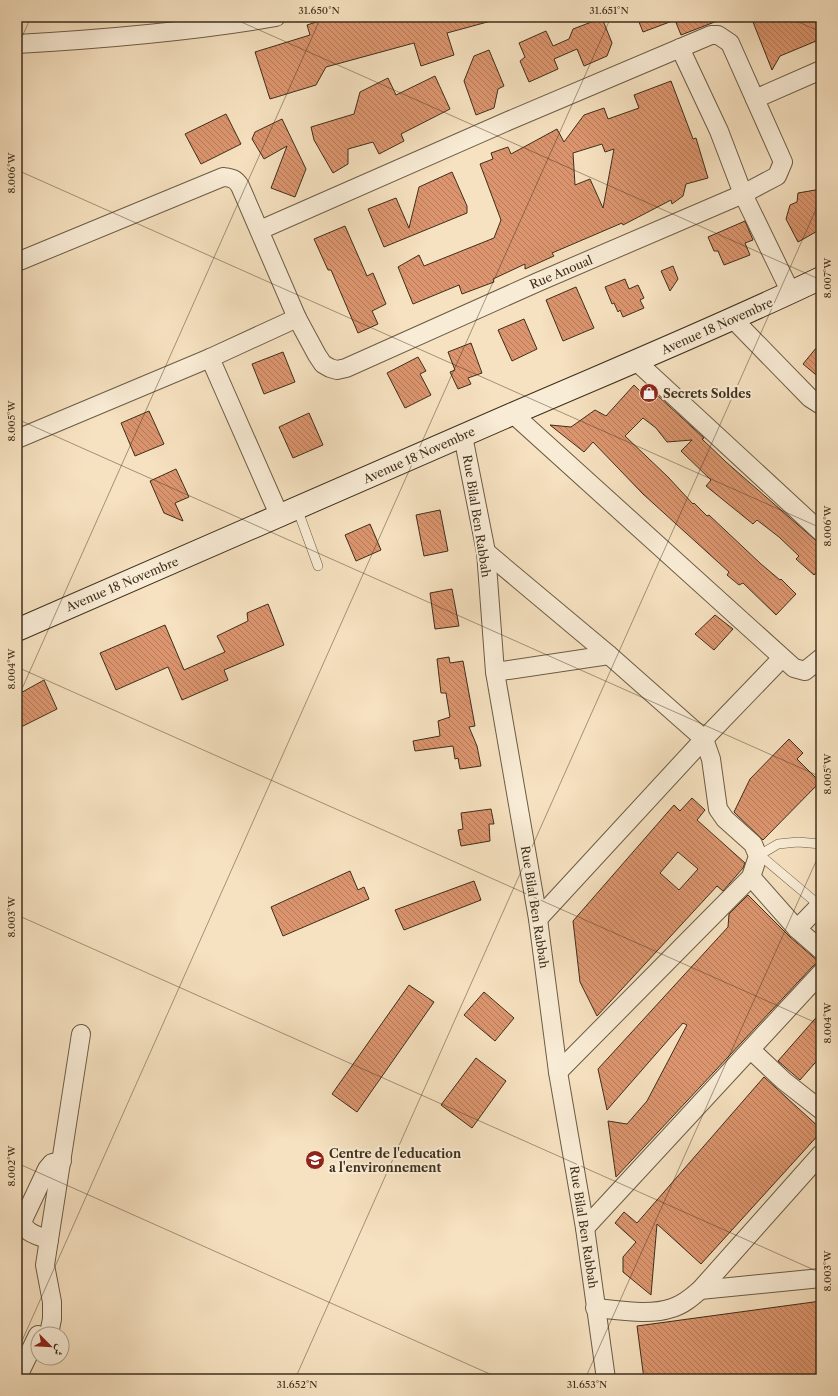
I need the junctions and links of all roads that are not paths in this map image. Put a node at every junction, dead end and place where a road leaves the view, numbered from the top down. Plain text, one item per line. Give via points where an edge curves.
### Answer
1 (276, 17) edge
2 (17, 44) edge
3 (680, 48) junction
4 (821, 70) edge
5 (756, 99) junction
6 (743, 194) junction
7 (260, 230) junction
8 (17, 262) edge
9 (821, 278) edge
10 (790, 293) junction
11 (297, 318) junction
12 (734, 319) junction
13 (210, 358) junction
14 (637, 362) junction
15 (821, 405) edge
16 (513, 414) junction
17 (463, 436) junction
18 (17, 439) edge
19 (289, 513) junction
20 (821, 532) edge
21 (486, 552) junction
22 (318, 566) dead end
23 (17, 630) edge
24 (609, 655) junction
25 (782, 658) junction
26 (821, 658) edge
27 (495, 672) junction
28 (704, 739) junction
29 (821, 844) edge
30 (759, 856) junction
31 (751, 877) junction
32 (820, 904) edge
33 (538, 919) junction
34 (797, 929) junction
35 (821, 950) edge
36 (821, 973) edge
37 (81, 1034) dead end
38 (751, 1050) junction
39 (558, 1072) junction
40 (821, 1110) edge
41 (821, 1154) edge
42 (62, 1161) junction
43 (585, 1228) junction
44 (49, 1240) junction
45 (821, 1278) edge
46 (700, 1290) junction
47 (595, 1308) junction
48 (52, 1310) junction
49 (43, 1326) edge
50 (50, 1326) edge
51 (30, 1351) edge
52 (36, 1366) edge
53 (17, 1378) edge
54 (31, 1379) edge
55 (606, 1379) edge

1 - 2 street via 218,28
3 - 5 street via 711,35 723,38 730,43
3 - 6 street via 719,131
3 - 7 street
4 - 5 street
5 - 6 street, Rue Anoual via 783,162 777,176
6 - 10 street
6 - 11 street, Rue Anoual via 346,368 337,370 324,364
7 - 8 street via 236,180 223,178
7 - 11 street
9 - 10 street, Avenue 18 Novembre
10 - 12 street, Avenue 18 Novembre
11 - 13 street
12 - 14 street, Avenue 18 Novembre
12 - 15 street via 810,398
13 - 18 street
13 - 19 street
14 - 16 street, Avenue 18 Novembre
14 - 20 street
16 - 17 street, Avenue 18 Novembre
16 - 25 street
17 - 19 street, Avenue 18 Novembre
17 - 21 street, Rue Bilal Ben Rabbah
19 - 22 lane
19 - 23 street, Avenue 18 Novembre
21 - 24 street
21 - 27 street, Rue Bilal Ben Rabbah
24 - 27 street
24 - 28 street
25 - 26 street via 794,668 805,671
25 - 28 street
27 - 33 street, Rue Bilal Ben Rabbah
28 - 30 street via 712,759 718,810 753,844
28 - 33 street
29 - 30 lane via 778,844
30 - 31 street
30 - 32 lane
31 - 34 street
31 - 39 street
32 - 34 street
33 - 39 street, Rue Bilal Ben Rabbah
34 - 35 street
36 - 38 street
37 - 42 street
38 - 40 street
38 - 43 street
39 - 43 street, Rue Bilal Ben Rabbah
41 - 46 street
42 - 44 street
42 - 44 street via 52,1163 47,1169 23,1220 26,1230
43 - 47 street, Rue Bilal Ben Rabbah
44 - 48 street via 45,1272
45 - 46 street
46 - 47 street via 687,1301 672,1308 639,1311
47 - 55 street, Rue Bilal Ben Rabbah
48 - 49 street
48 - 50 street
51 - 53 street
52 - 54 street

